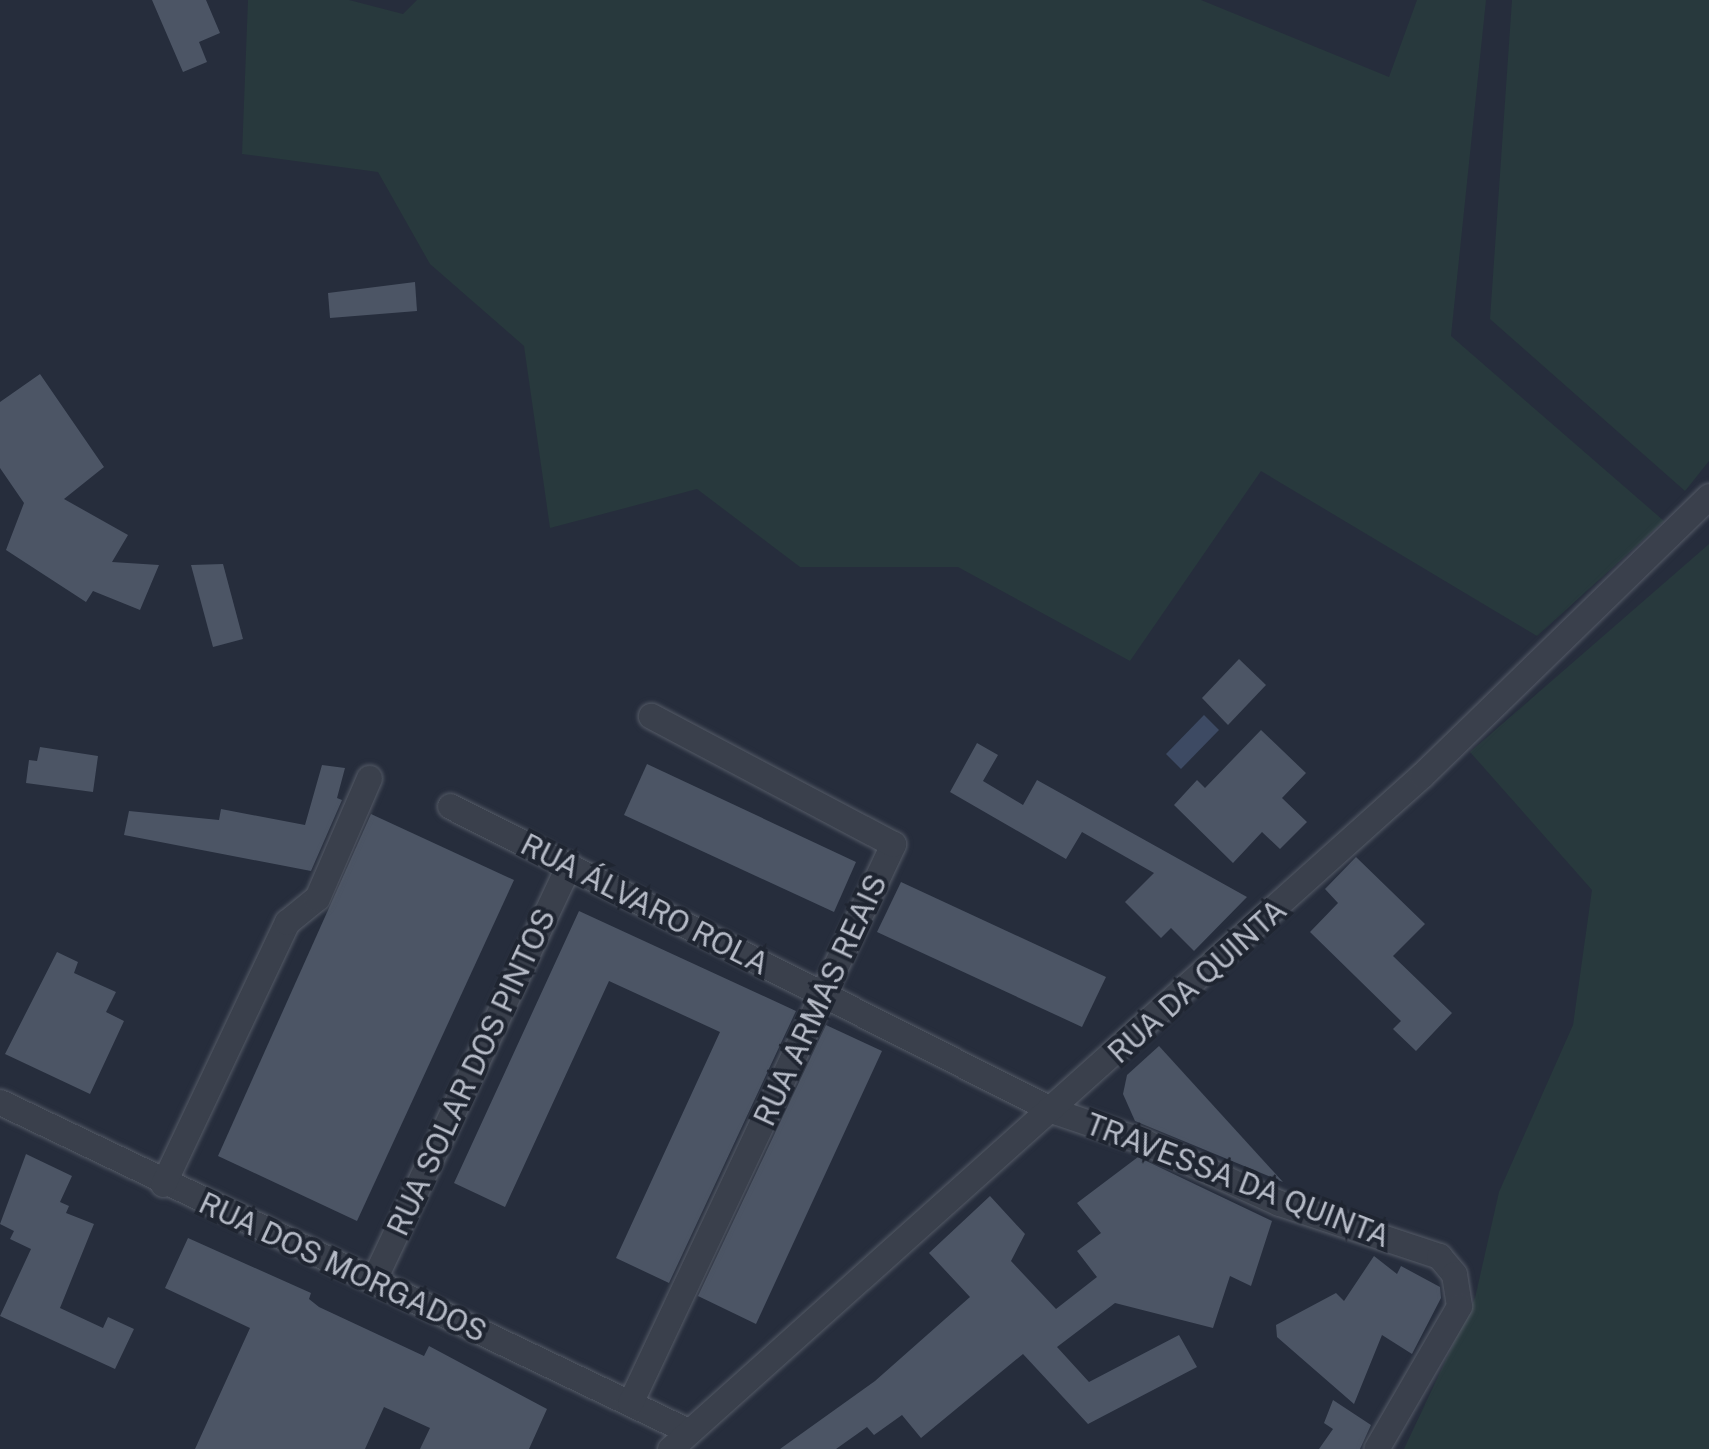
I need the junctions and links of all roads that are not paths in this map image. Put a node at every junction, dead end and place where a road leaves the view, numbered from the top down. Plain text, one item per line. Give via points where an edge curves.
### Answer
1 (1709, 496) edge
2 (652, 716) dead end
3 (369, 778) dead end
4 (450, 806) dead end
5 (569, 865) junction
6 (824, 994) junction
7 (0, 1102) edge
8 (1054, 1111) junction
9 (164, 1184) junction
10 (374, 1279) junction
11 (630, 1403) junction
12 (679, 1440) edge
13 (1376, 1449) edge

1 - 8 street, RUA DA QUINTA via 1422,775
2 - 6 street, RUA ARMAS REAIS via 893,844
3 - 9 street via 316,898 286,922
4 - 5 street, RUA ÁLVARO ROLA
5 - 6 street, RUA ÁLVARO ROLA
5 - 10 street, RUA SOLAR DOS PINTOS
6 - 8 street, RUA ÁLVARO ROLA
6 - 11 street, RUA ARMAS REAIS
7 - 9 street, RUA DOS MORGADOS
8 - 12 street, RUA DA QUINTA
8 - 13 street, TRAVESSA DA QUINTA via 1145,1142 1279,1203 1438,1256 1454,1274 1459,1306
9 - 10 street, RUA DOS MORGADOS
10 - 11 street, RUA DOS MORGADOS
11 - 12 street, RUA DOS MORGADOS

